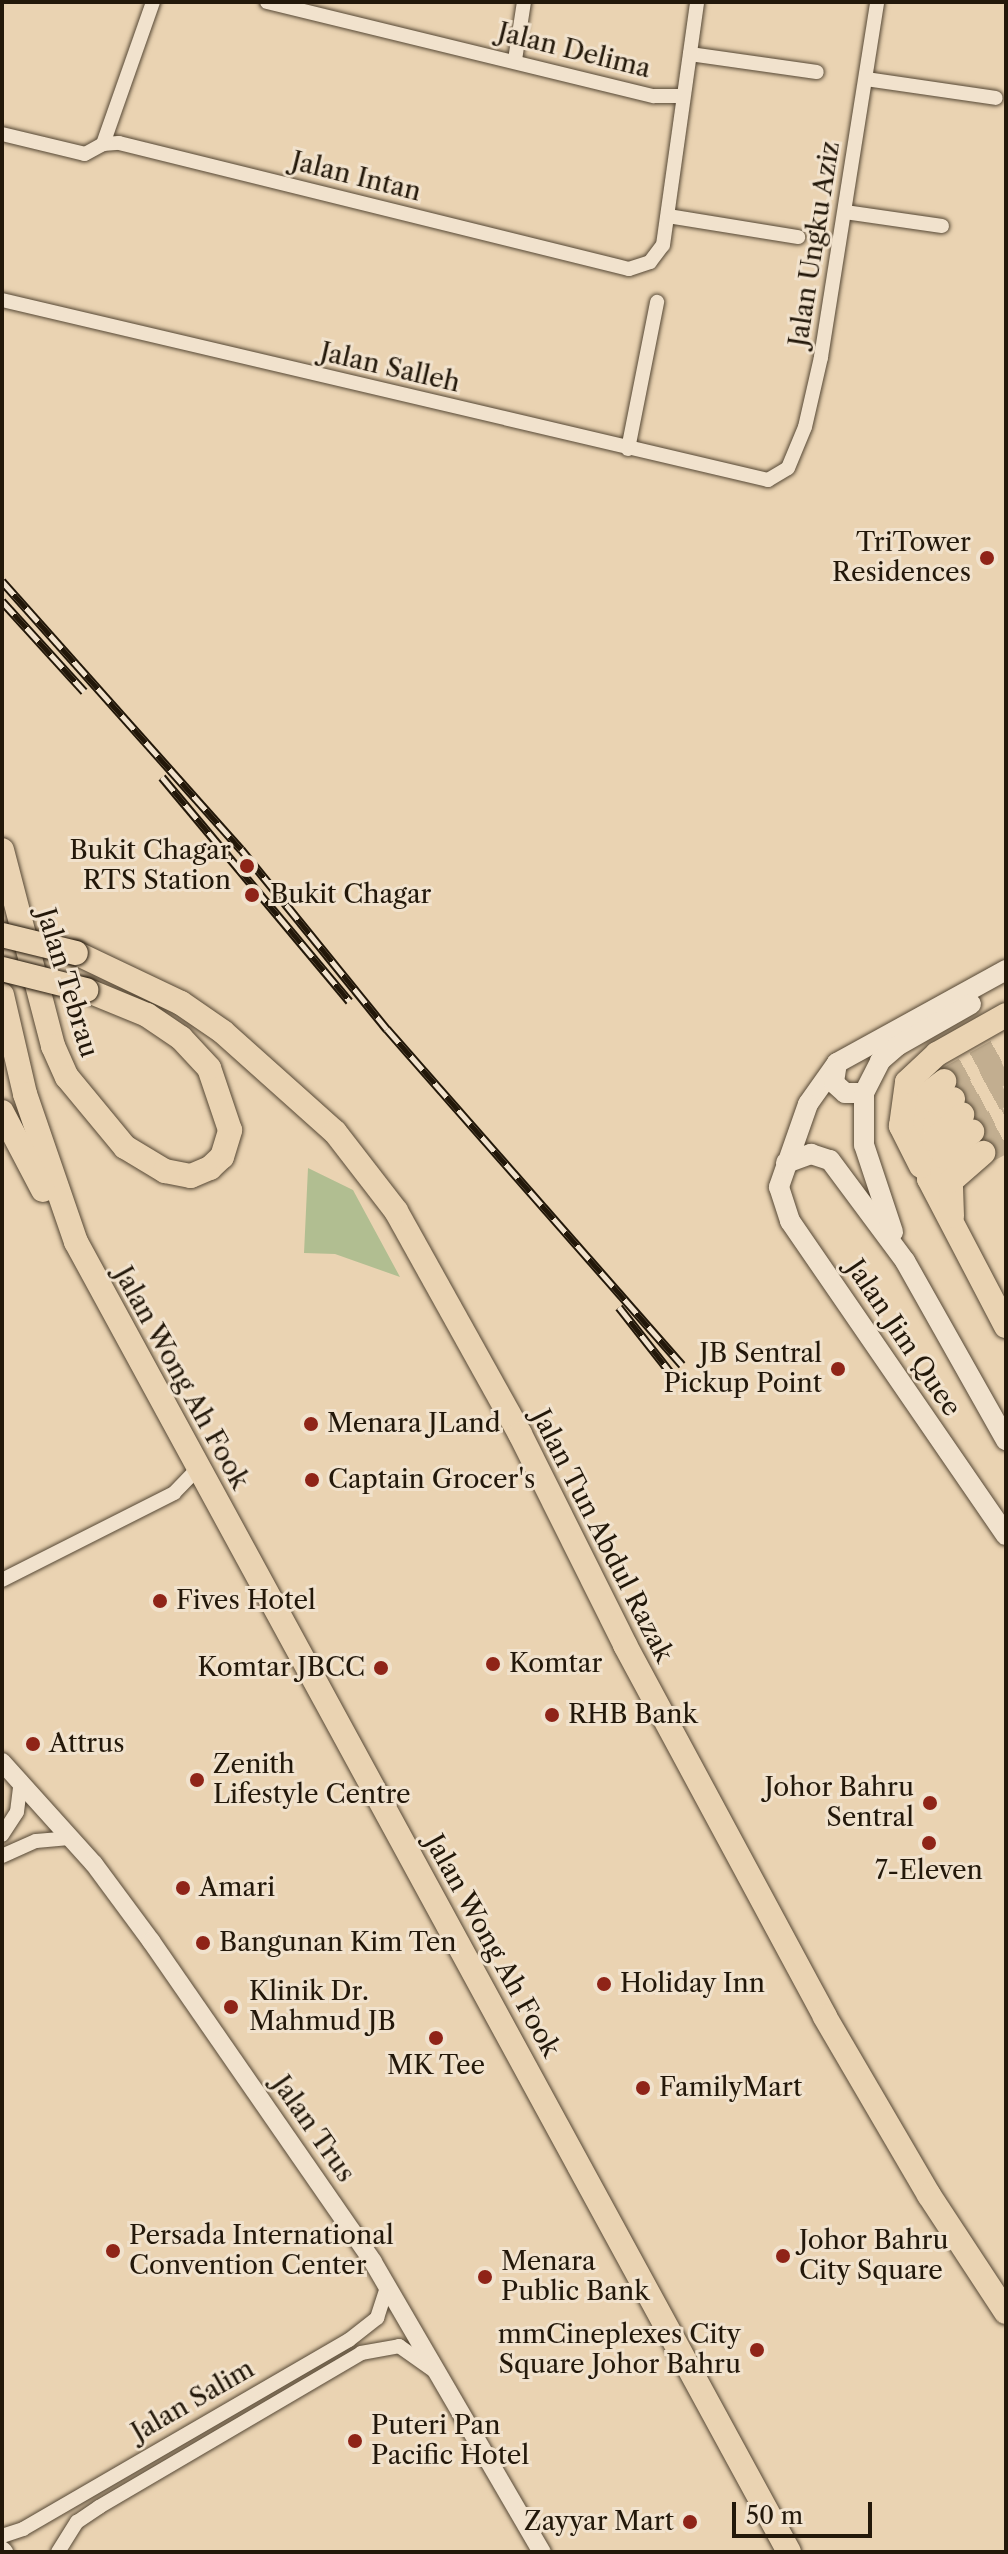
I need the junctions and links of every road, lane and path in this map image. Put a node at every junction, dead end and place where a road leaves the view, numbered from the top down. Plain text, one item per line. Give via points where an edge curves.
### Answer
1 (153, 2) edge
2 (267, 2) edge
3 (524, 2) edge
4 (697, 2) edge
5 (877, 2) edge
6 (690, 54) junction
7 (515, 60) junction
8 (817, 72) dead end
9 (866, 79) junction
10 (683, 96) junction
11 (996, 98) dead end
12 (2, 134) edge
13 (103, 144) junction
14 (845, 212) junction
15 (668, 216) junction
16 (942, 226) dead end
17 (798, 237) dead end
18 (2, 300) edge
19 (657, 302) dead end
20 (628, 449) junction
21 (768, 480) joint
22 (2, 850) edge
23 (2, 935) edge
24 (2, 969) edge
25 (1006, 970) edge
26 (1006, 986) edge
27 (37, 988) junction
28 (2, 995) edge
29 (1006, 1015) edge
30 (7, 1049) edge
31 (837, 1063) junction
32 (864, 1093) junction
33 (2, 1112) edge
34 (968, 1124) junction
35 (910, 1145) junction
36 (786, 1163) junction
37 (936, 1193) junction
38 (76, 1242) junction
39 (960, 1242) junction
40 (905, 1261) junction
41 (1006, 1326) edge
42 (1006, 1440) edge
43 (198, 1468) junction
44 (1006, 1535) edge
45 (2, 1580) edge
46 (2, 1762) edge
47 (21, 1780) junction
48 (2, 1835) edge
49 (72, 1838) junction
50 (2, 1856) edge
51 (387, 2288) junction
52 (1006, 2312) edge
53 (441, 2377) junction
54 (2, 2536) edge
55 (58, 2552) edge
56 (542, 2552) edge
57 (789, 2552) edge

1 - 13 street
2 - 7 street, Jalan Delima
3 - 7 street
4 - 6 street, Jalan Intan
5 - 9 street, Jalan Ungku Aziz
6 - 8 street
6 - 10 street, Jalan Intan
7 - 10 street, Jalan Delima via 654,96
9 - 11 street
9 - 14 street, Jalan Ungku Aziz
10 - 15 street, Jalan Intan
12 - 13 street, Jalan Intan via 85,154
13 - 15 street, Jalan Intan via 119,143 629,269 657,255
14 - 16 street
14 - 21 street, Jalan Ungku Aziz via 805,427 788,468
15 - 17 street
18 - 20 street, Jalan Salleh
19 - 20 street
20 - 21 street, Jalan Salleh
22 - 27 main road, Jalan Tebrau
23 - 52 main road, Jalan Tun Abdul Razak, bridge via 76,953 181,1003 223,1032 335,1132 396,1211 520,1434 625,1645 825,2017 929,2195
24 - 27 main road, Jalan Tebrau, bridge via 86,990 147,1015 181,1038 209,1068 230,1130 222,1157 191,1176 165,1171 115,1139 67,1077
25 - 31 main road
26 - 32 main road via 897,1046 880,1061
27 - 30 main road via 33,1023
28 - 30 main road
29 - 35 main road via 937,1054 907,1082 901,1126
30 - 38 main road
31 - 32 main road via 834,1083 845,1093
31 - 36 main road, Jalan Jim Quee via 808,1104
32 - 40 main road via 864,1145
33 - 38 main road
34 - 35 main road via 914,1104
34 - 37 main road via 944,1157
34 - 37 main road via 938,1107 926,1123
34 - 39 main road
35 - 37 main road
36 - 40 main road via 811,1154 830,1160
36 - 44 main road, Jalan Jim Quee via 779,1190 787,1215
37 - 39 main road
38 - 43 main road, Jalan Wong Ah Fook
39 - 41 main road
40 - 42 main road, Jalan Jim Quee
43 - 45 street via 174,1493
43 - 57 main road, Jalan Wong Ah Fook
46 - 47 street, Jalan Trus
47 - 48 street via 17,1812
47 - 49 street, Jalan Trus
49 - 50 street via 36,1841
49 - 51 street, Jalan Trus via 172,1970
51 - 53 street, Jalan Trus
51 - 54 street, Jalan Salim via 377,2318 349,2340 23,2529
53 - 55 street, Jalan Salim via 399,2346 361,2353 99,2507 77,2522
53 - 56 street, Jalan Trus

